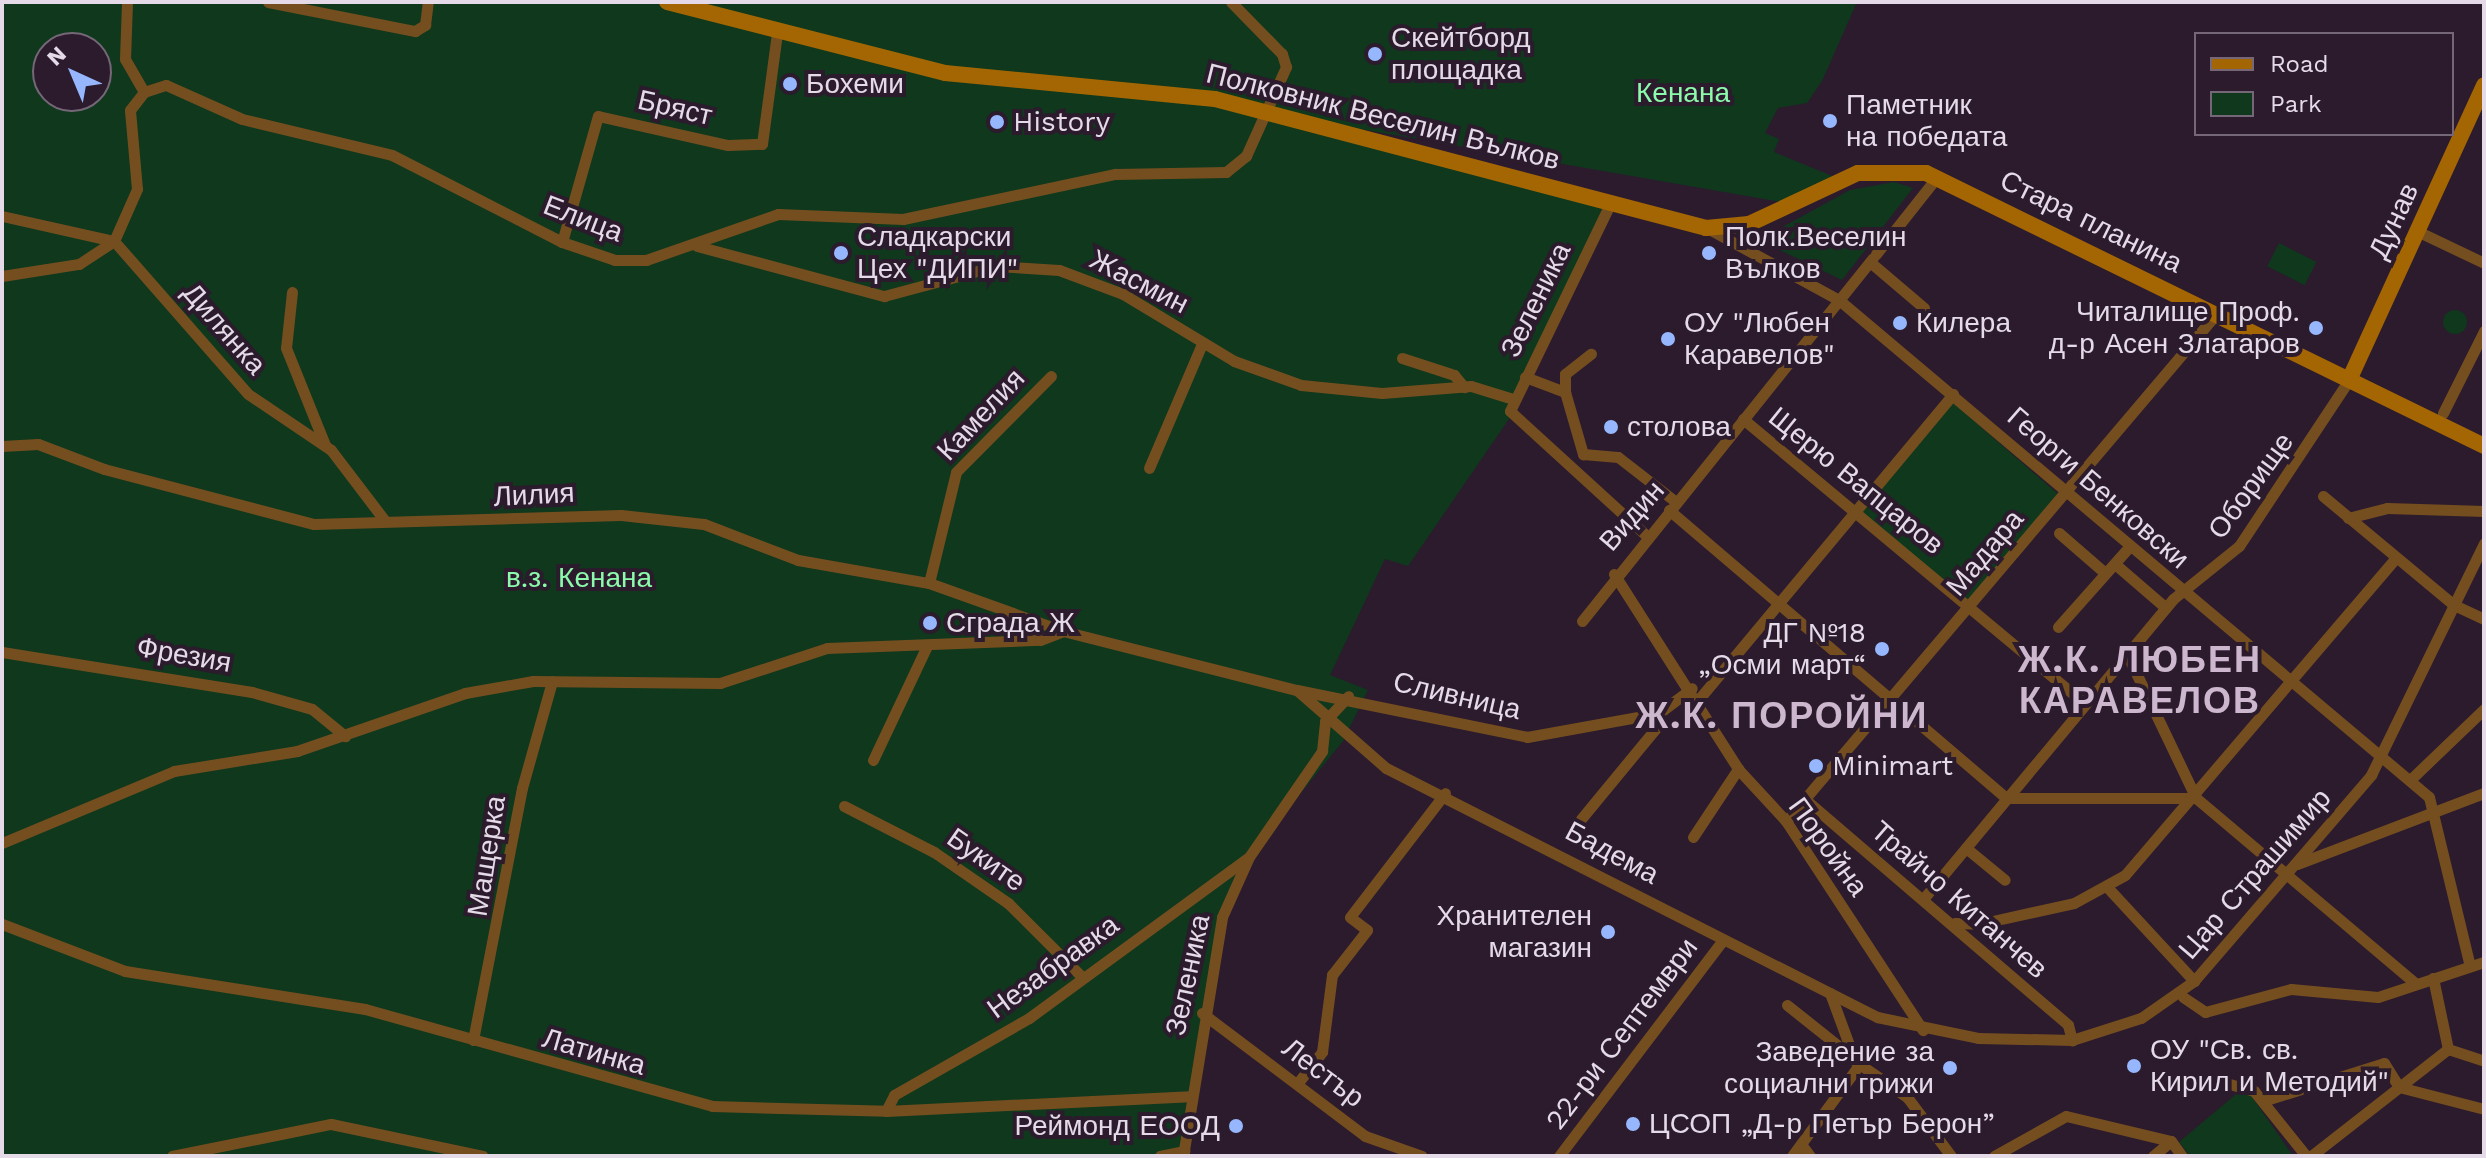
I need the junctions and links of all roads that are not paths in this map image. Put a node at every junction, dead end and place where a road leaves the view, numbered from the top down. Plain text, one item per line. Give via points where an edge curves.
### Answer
1 (127, 2) edge
2 (268, 2) edge
3 (428, 2) edge
4 (667, 2) edge
5 (1231, 2) edge
6 (777, 33) junction
7 (2484, 85) edge
8 (144, 92) junction
9 (1270, 113) junction
10 (1937, 177) junction
11 (1611, 202) junction
12 (2, 216) edge
13 (1706, 228) junction
14 (2417, 231) junction
15 (114, 241) junction
16 (562, 242) junction
17 (693, 246) junction
18 (1873, 258) junction
19 (2484, 263) edge
20 (2, 276) edge
21 (292, 292) dead end
22 (1839, 300) junction
23 (1924, 308) dead end
24 (2217, 313) junction
25 (2484, 331) edge
26 (1202, 344) junction
27 (1591, 354) dead end
28 (1402, 358) dead end
29 (1051, 376) dead end
30 (1525, 377) junction
31 (2350, 378) junction
32 (1464, 387) junction
33 (1565, 392) junction
34 (1953, 394) junction
35 (1513, 399) junction
36 (2443, 413) dead end
37 (1743, 419) junction
38 (325, 445) junction
39 (2, 446) edge
40 (2484, 446) edge
41 (1149, 468) dead end
42 (2067, 493) junction
43 (2323, 496) dead end
44 (1673, 506) junction
45 (2484, 511) edge
46 (1855, 512) junction
47 (2348, 518) junction
48 (385, 521) junction
49 (2059, 533) dead end
50 (1646, 535) junction
51 (2484, 543) edge
52 (2129, 547) junction
53 (2396, 558) junction
54 (2115, 564) junction
55 (2105, 573) junction
56 (1614, 574) junction
57 (929, 583) junction
58 (2183, 593) junction
59 (1777, 605) junction
60 (2454, 605) junction
61 (1971, 606) junction
62 (2166, 608) junction
63 (2484, 619) edge
64 (1582, 621) dead end
65 (2058, 627) dead end
66 (1063, 631) junction
67 (927, 646) junction
68 (2, 652) edge
69 (2127, 654) junction
70 (552, 681) junction
71 (2290, 684) junction
72 (1692, 688) junction
73 (1297, 690) junction
74 (1348, 696) junction
75 (1699, 699) junction
76 (1891, 701) junction
77 (2085, 704) junction
78 (2484, 709) edge
79 (1659, 713) junction
80 (1330, 715) junction
81 (345, 736) junction
82 (2380, 758) junction
83 (873, 760) dead end
84 (1738, 769) junction
85 (2410, 780) junction
86 (1445, 793) junction
87 (2484, 793) edge
88 (2006, 798) junction
89 (2196, 798) junction
90 (1807, 801) junction
91 (844, 806) dead end
92 (2436, 812) junction
93 (1581, 819) dead end
94 (1786, 821) junction
95 (1693, 837) dead end
96 (2, 843) edge
97 (1966, 848) junction
98 (1249, 857) junction
99 (2290, 870) junction
100 (2005, 880) dead end
101 (2108, 888) junction
102 (1924, 898) junction
103 (1955, 923) junction
104 (2, 924) edge
105 (1723, 940) junction
106 (2484, 962) edge
107 (2470, 966) junction
108 (1083, 978) junction
109 (2433, 978) junction
110 (2194, 981) junction
111 (2415, 983) junction
112 (1830, 993) junction
113 (2183, 997) dead end
114 (1787, 1005) dead end
115 (1202, 1013) junction
116 (1923, 1030) junction
117 (473, 1040) junction
118 (2072, 1040) junction
119 (2448, 1049) junction
120 (2484, 1061) edge
121 (1857, 1063) junction
122 (2212, 1079) dead end
123 (1297, 1084) junction
124 (2399, 1087) junction
125 (1190, 1096) junction
126 (2263, 1101) junction
127 (2484, 1109) edge
128 (886, 1111) junction
129 (2171, 1141) junction
130 (1801, 1144) junction
131 (2322, 1148) junction
132 (1184, 1154) edge
133 (172, 1156) edge
134 (483, 1156) edge
135 (1160, 1156) edge
136 (1422, 1156) edge
137 (1559, 1156) edge
138 (1792, 1156) edge
139 (1810, 1156) edge
140 (1951, 1156) edge
141 (1994, 1156) edge
142 (2153, 1156) edge
143 (2182, 1156) edge
144 (2309, 1156) edge
145 (2336, 1156) edge

1 - 8 street via 125,59
2 - 3 street via 415,31 425,25
4 - 6 main road, Полковник Веселин Вълков
5 - 9 street, Елица via 1285,60
6 - 9 main road, Полковник Веселин Вълков via 978,79 1179,94
6 - 16 street, Бряст via 762,144 728,145 598,116
7 - 14 main road, Дунав
8 - 15 street via 127,123 135,198
8 - 16 street, Елица via 171,85 242,119 392,155
9 - 11 main road, Полковник Веселин Вълков
9 - 17 street, Елица via 1243,161 1226,172 1115,174 903,219 794,211
10 - 13 main road, Стара планина via 1877,168 1749,224
10 - 18 street, Видин
10 - 24 main road, Стара планина
11 - 13 main road, Полковник Веселин Вълков
11 - 30 street, Зеленика
12 - 15 street
13 - 22 street, Георги Бенковски
14 - 19 street
14 - 31 main road, Дунав
15 - 20 street via 79,264
15 - 38 street, Дилянка via 248,394
16 - 17 street, Елица via 630,262
17 - 26 street, Жасмин via 884,296 996,266 1059,270 1123,294
18 - 22 street, Видин
18 - 23 street
21 - 38 street via 286,348
22 - 34 street, Георги Бенковски
22 - 37 street, Видин
24 - 31 main road, Стара планина
24 - 42 street, Мадара
25 - 36 street
26 - 32 street, Жасмин via 1301,385 1382,393
26 - 41 street
27 - 33 street via 1565,374
28 - 32 street via 1454,375
29 - 57 street, Камелия via 956,472
30 - 33 street
30 - 35 street, Зеленика
31 - 40 main road, Стара планина
31 - 58 street, Оборище via 2239,546
32 - 35 street, Жасмин
33 - 44 street via 1583,454 1618,457
34 - 42 street, Георги Бенковски
34 - 46 street
35 - 50 street, Зеленика via 1515,420
37 - 44 street, Видин
37 - 46 street, Щерю Вапцаров
38 - 48 street, Дилянка
39 - 48 street, Лилия via 38,444 104,469 300,522
42 - 52 street, Георги Бенковски
42 - 61 street, Мадара
43 - 47 street
44 - 50 street, Видин
44 - 59 street
45 - 47 street via 2387,508
46 - 59 street
46 - 61 street, Щерю Вапцаров
47 - 53 street
48 - 57 street, Лилия via 645,516 741,533 817,566
49 - 55 street
50 - 56 street, Видин
51 - 60 street, Цар Страшимир
52 - 54 street
52 - 58 street, Георги Бенковски
53 - 60 street
53 - 71 street
54 - 55 street
54 - 62 street
55 - 65 street
56 - 64 street, Видин
56 - 72 street, Поройна
57 - 66 street, Лилия
58 - 62 street, Оборище
58 - 71 street, Георги Бенковски
59 - 75 street
59 - 76 street
60 - 63 street
60 - 82 street, Цар Страшимир
61 - 76 street, Мадара
61 - 77 street, Щерю Вапцаров
62 - 69 street, Оборище
66 - 67 street via 1040,640
66 - 73 street, Лилия
67 - 70 street via 817,649 720,683
67 - 83 street
68 - 81 street, Фрезия via 252,692 312,709
69 - 77 street, Оборище
69 - 89 street
70 - 81 street via 465,693
70 - 117 street, Мащерка via 522,788
71 - 82 street, Георги Бенковски
71 - 89 street
72 - 75 street, Поройна
72 - 79 street, Сливница
73 - 74 street, Сливница
73 - 80 street, Бадема
74 - 79 street, Сливница via 1527,737
74 - 80 street, Зеленика
75 - 84 street, Поройна
76 - 88 street
76 - 90 street, Мадара
77 - 88 street, Оборище
78 - 85 street
79 - 93 street via 1656,728
80 - 86 street, Бадема via 1386,768
80 - 98 street, Зеленика via 1322,751
81 - 96 street via 174,771
82 - 85 street, Георги Бенковски
82 - 99 street, Цар Страшимир
84 - 94 street, Поройна
84 - 95 street
85 - 92 street, Георги Бенковски
86 - 105 street, Бадема
86 - 123 street via 1350,917 1367,930 1332,975 1322,1052
87 - 92 street
88 - 89 street
88 - 97 street, Оборище
89 - 99 street
89 - 101 street
90 - 94 street, Мадара
90 - 102 street, Трайчо Китанчев
91 - 108 street, Буките via 934,852 1008,903
92 - 99 street
92 - 107 street
94 - 116 street, Поройна
97 - 100 street
97 - 102 street, Оборище
98 - 108 street, Незабравка
98 - 115 street, Зеленика via 1213,947
99 - 110 street, Цар Страшимир
99 - 111 street
101 - 103 street via 2006,920
101 - 110 street
102 - 103 street, Трайчо Китанчев
103 - 118 street, Трайчо Китанчев via 1960,935 2068,1025
104 - 117 street, Латинка via 125,971 295,995
105 - 112 street, Бадема
105 - 137 street, 22-ри Септември
106 - 107 street
107 - 109 street
108 - 128 street, Незабравка via 1029,1018 894,1095
109 - 111 street
109 - 119 street
110 - 118 street, Цар Страшимир via 2141,1018
111 - 113 street via 2372,997 2277,991 2205,1012
112 - 116 street, Бадема
112 - 121 street
114 - 121 street
115 - 123 street, Лестър
115 - 125 street, Зеленика
116 - 118 street, Цар Страшимир
117 - 128 street, Латинка via 712,1106
119 - 120 street
119 - 124 street
121 - 130 street
121 - 140 street via 1907,1097
122 - 126 street via 2254,1091
123 - 136 street, Лестър via 1365,1136
124 - 126 street via 2384,1063
124 - 127 street
124 - 131 street
125 - 128 street, Латинка
125 - 132 street, Зеленика
126 - 144 street
129 - 141 street via 2066,1116
129 - 142 street
129 - 143 street
130 - 138 street
130 - 139 street
131 - 144 street
131 - 145 street
132 - 135 street
133 - 134 street via 331,1124

